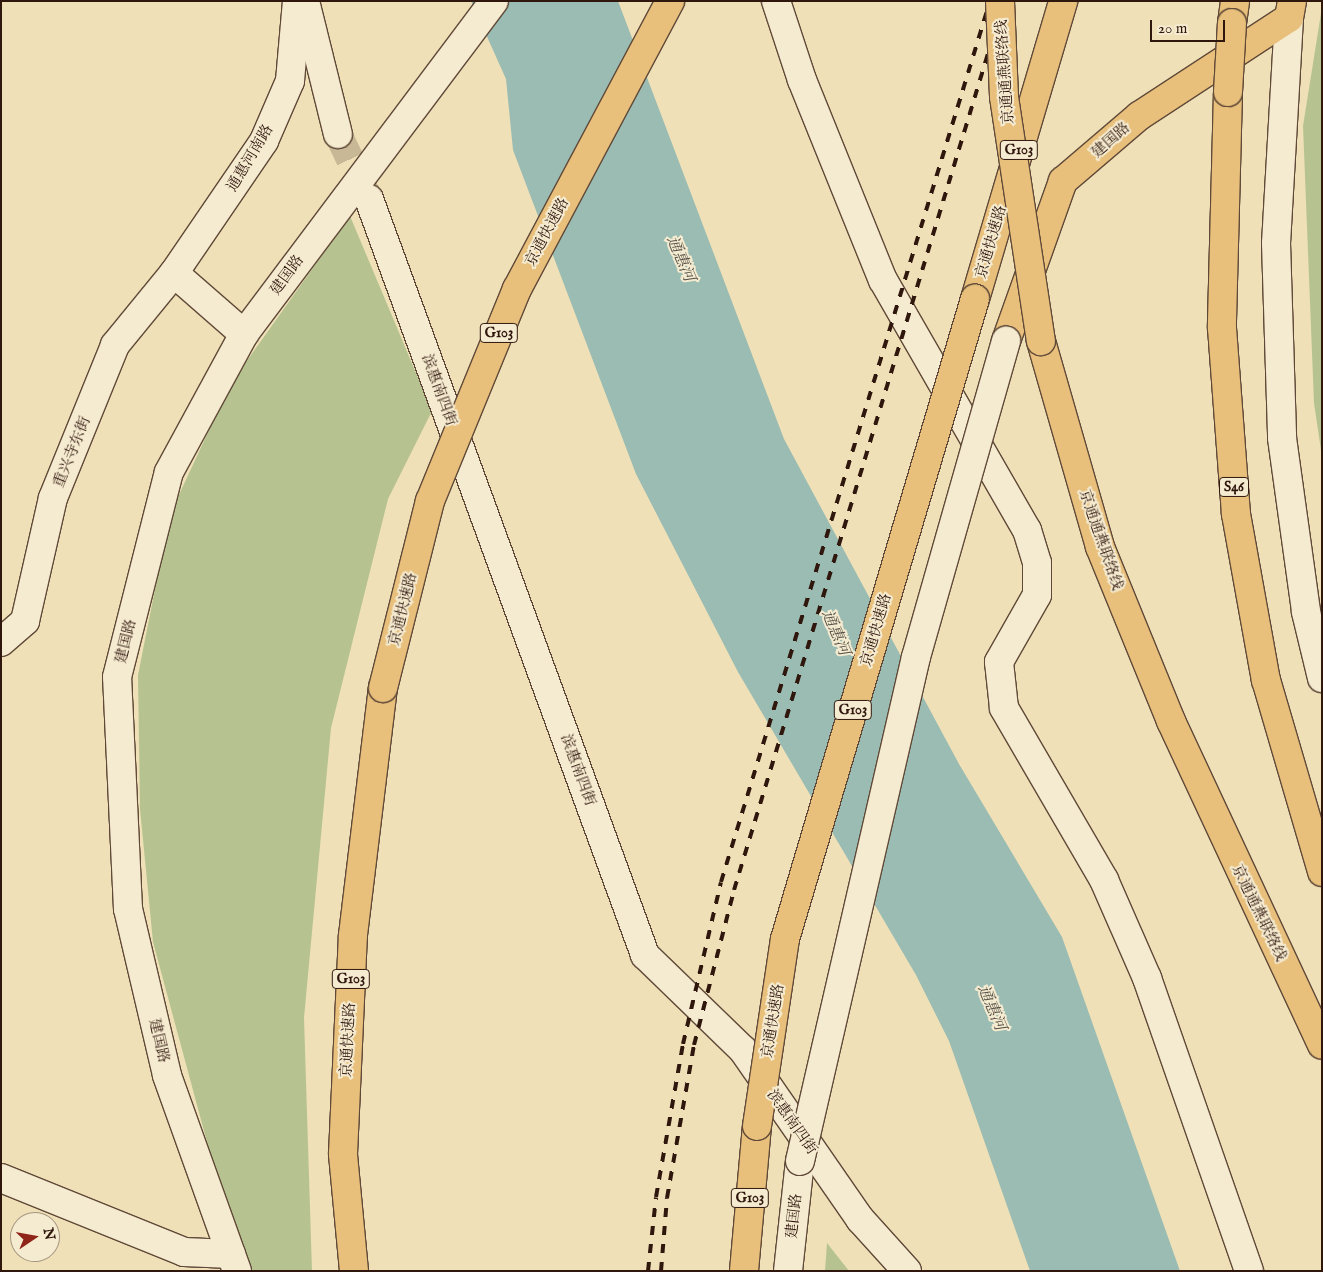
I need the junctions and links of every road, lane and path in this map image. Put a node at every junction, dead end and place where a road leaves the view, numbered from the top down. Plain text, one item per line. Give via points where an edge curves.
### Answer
1 (297, 1) edge
2 (305, 1) edge
3 (494, 1) edge
4 (670, 1) edge
5 (776, 1) edge
6 (1000, 1) edge
7 (1063, 1) edge
8 (1290, 10) edge
9 (1233, 12) edge
10 (338, 134) tunnel mouth
11 (369, 199) tunnel mouth
12 (174, 273) junction
13 (244, 334) junction
14 (1006, 341) joint
15 (1, 642) edge
16 (1322, 678) edge
17 (1322, 872) edge
18 (1322, 1045) edge
19 (1, 1178) edge
20 (234, 1262) edge
21 (354, 1271) edge
22 (744, 1271) edge
23 (788, 1271) edge
24 (907, 1271) edge
25 (1249, 1271) edge

1 - 12 street, 通惠河南路 via 290,81 264,141
2 - 10 street
3 - 13 street, 建国路 via 431,80
4 - 21 main road, 京通快速路 / G103, bridge via 517,288 430,501 383,688 353,935 343,1154
5 - 25 street via 802,80 882,280 1027,530 1037,564 1037,595 999,662 1004,708 1104,880 1143,969
6 - 18 main road, 京通通燕联络线, bridge via 1004,98 1041,341 1100,547 1194,773
7 - 22 main road, 京通快速路 / G103, bridge via 785,938 757,1126
8 - 14 main road, 建国路 via 1139,116 1063,181
8 - 16 street via 1276,243 1282,438 1306,612
9 - 17 main road, S46, bridge via 1222,328 1236,514 1266,680
11 - 24 street, 滨惠南四街 via 645,954 743,1050 860,1219
12 - 13 street
12 - 15 street, 重兴寺东街 via 115,345 53,498 25,621
13 - 20 street, 建国路 via 169,472 117,677 128,909 167,1075
14 - 23 street, 建国路, bridge via 916,657 800,1161
19 - 20 street via 184,1252

